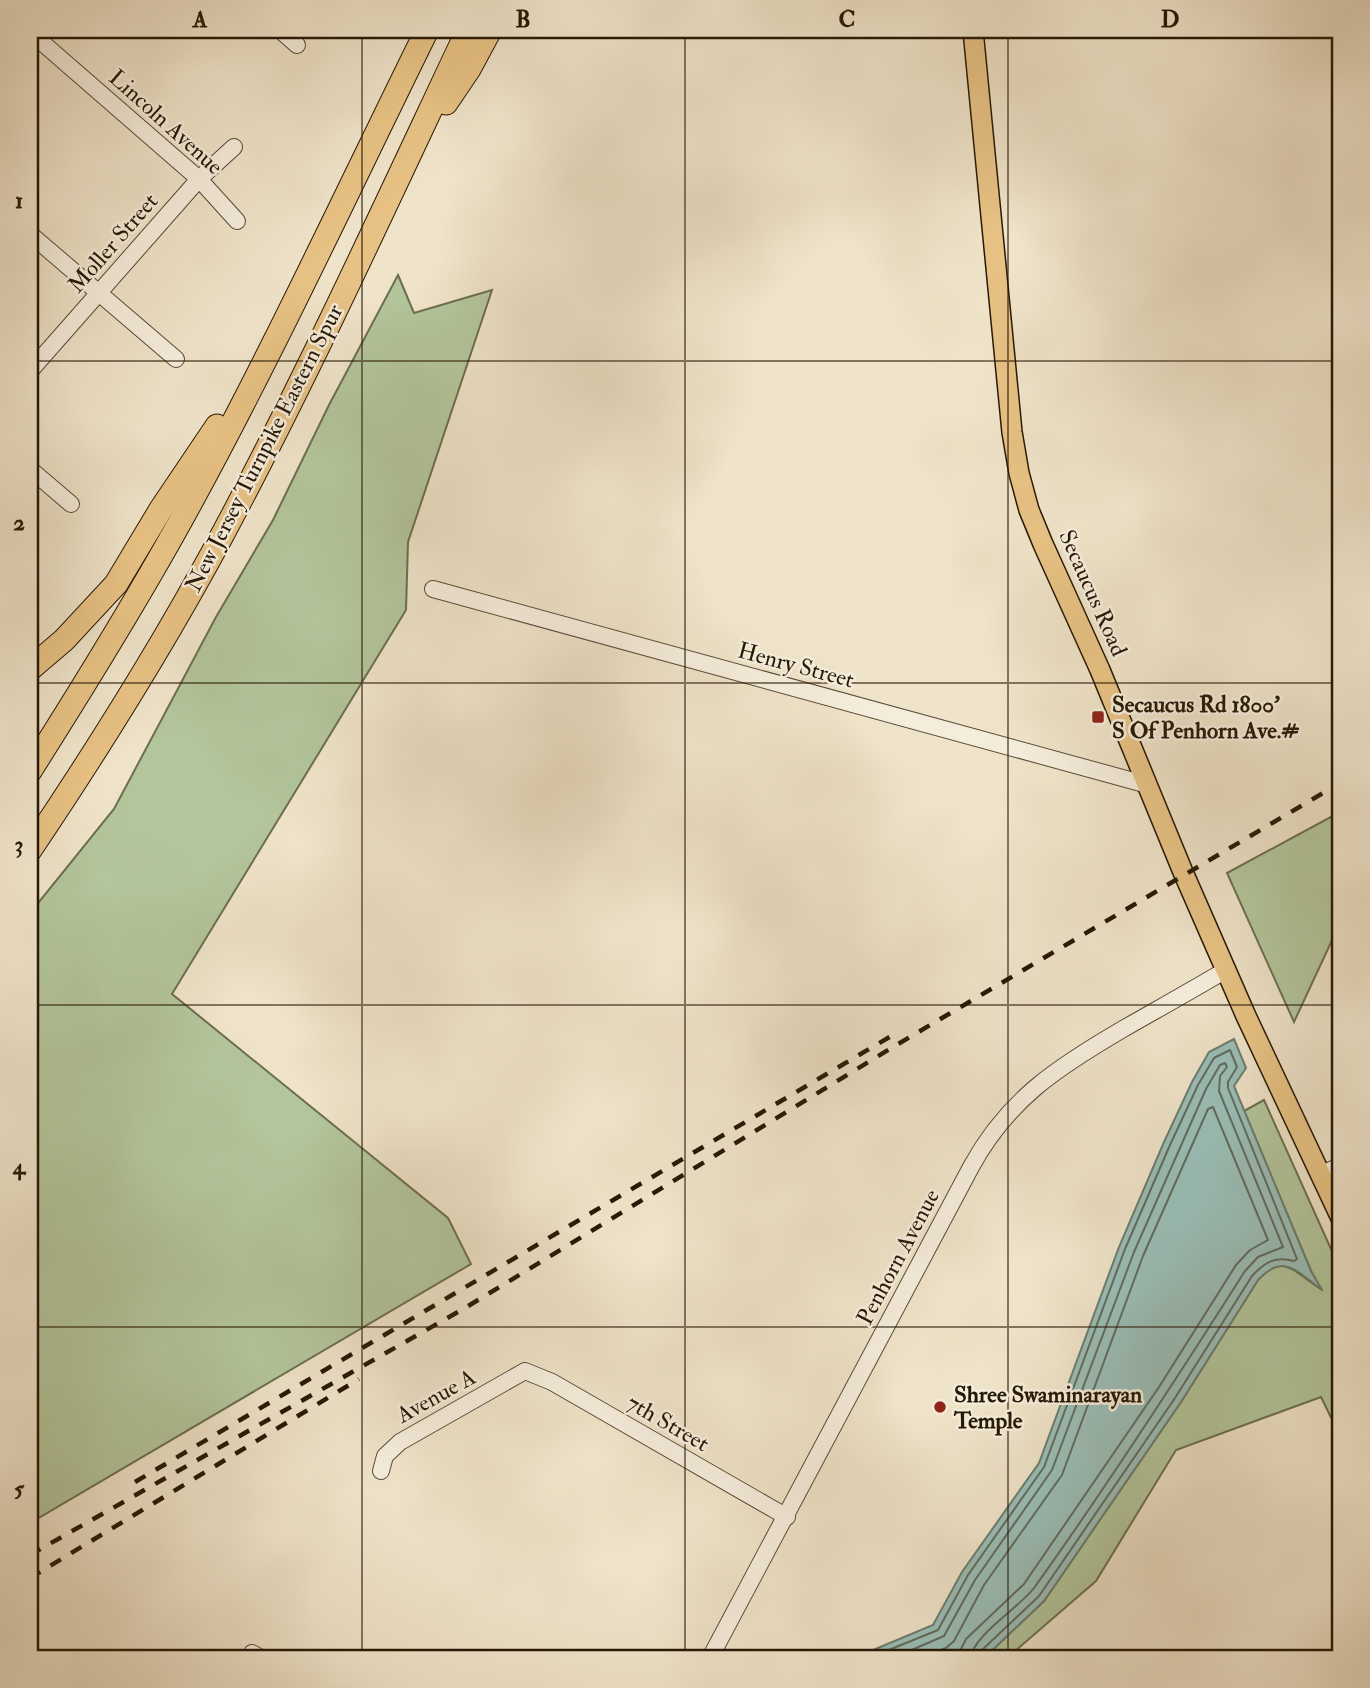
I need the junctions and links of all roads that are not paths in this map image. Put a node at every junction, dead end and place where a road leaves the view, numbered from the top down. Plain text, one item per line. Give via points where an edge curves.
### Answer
1 (280, 30) edge
2 (427, 30) edge
3 (468, 30) edge
4 (489, 30) edge
5 (973, 30) edge
6 (30, 32) edge
7 (297, 45) dead end
8 (234, 147) dead end
9 (403, 167) junction
10 (200, 179) junction
11 (237, 221) dead end
12 (30, 234) edge
13 (100, 294) junction
14 (278, 333) junction
15 (176, 359) dead end
16 (30, 372) edge
17 (30, 469) edge
18 (71, 504) dead end
19 (433, 589) dead end
20 (30, 669) edge
21 (30, 771) edge
22 (1148, 785) junction
23 (30, 850) edge
24 (1226, 970) junction
25 (1340, 1166) edge
26 (1321, 1174) junction
27 (1340, 1216) edge
28 (525, 1371) joint
29 (381, 1471) dead end
30 (787, 1517) junction
31 (710, 1658) edge

1 - 7 street
2 - 14 highway, New Jersey Turnpike Eastern Spur
3 - 9 highway, New Jersey Turnpike Eastern Spur
4 - 9 highway via 469,69
5 - 22 main road, Secaucus Road via 1019,473 1043,544
6 - 10 street, Lincoln Avenue
8 - 10 street, Moller Street
9 - 23 highway, New Jersey Turnpike Eastern Spur via 219,541 110,727
10 - 11 street, Lincoln Avenue
10 - 13 street, Moller Street
12 - 13 street
13 - 15 street
13 - 16 street, Moller Street
14 - 20 highway via 116,584
14 - 21 highway, New Jersey Turnpike Eastern Spur via 143,588
17 - 18 street
19 - 22 street, Henry Street
22 - 24 main road, Secaucus Road
24 - 26 main road, Secaucus Road
24 - 30 street, Penhorn Avenue via 1068,1061 1026,1094 999,1123 977,1156
25 - 26 street
26 - 27 main road, Secaucus Road
28 - 29 street, Avenue A via 400,1442 385,1456
28 - 30 street, 7th Street via 552,1382
30 - 31 street, Penhorn Avenue

